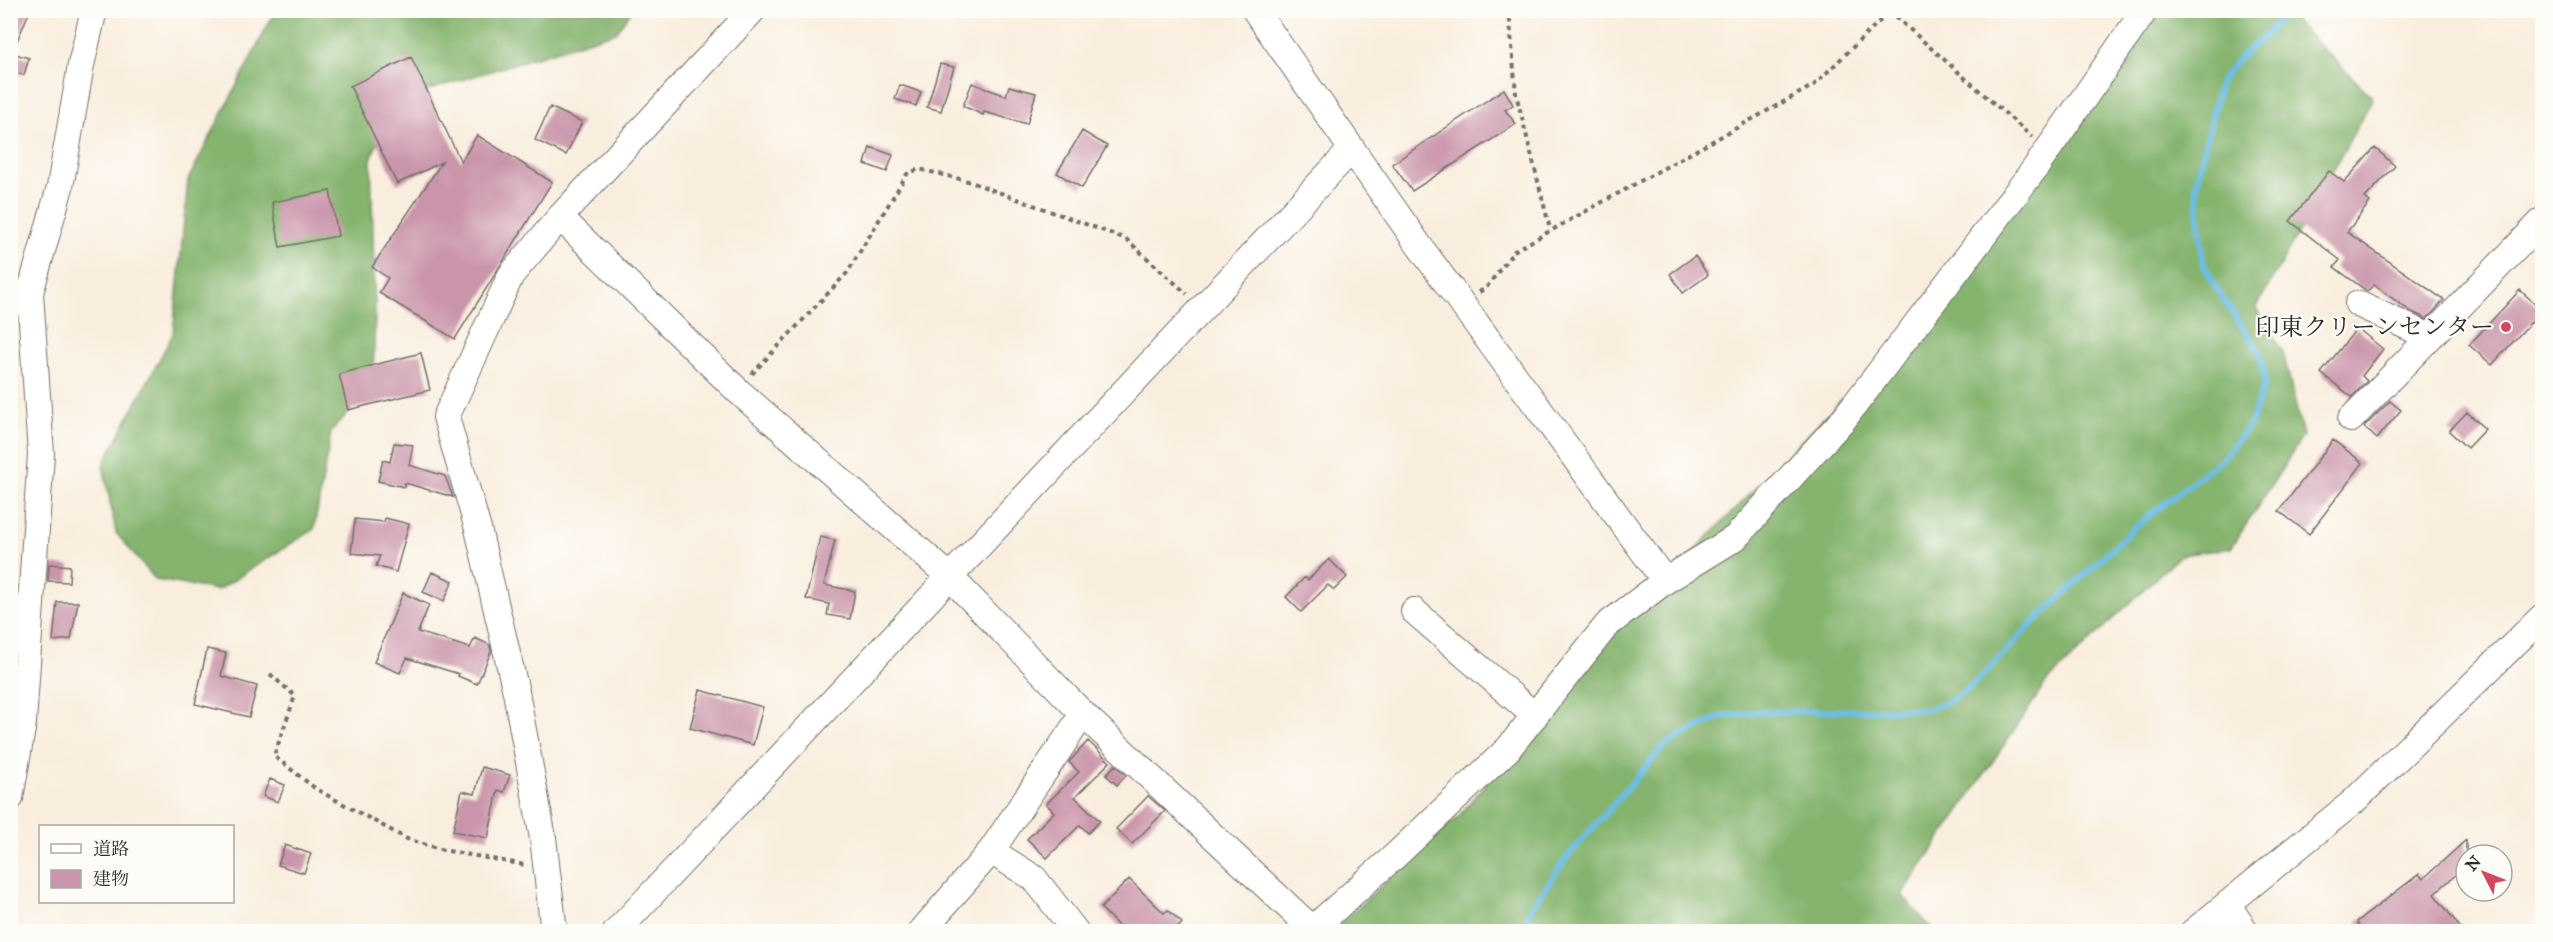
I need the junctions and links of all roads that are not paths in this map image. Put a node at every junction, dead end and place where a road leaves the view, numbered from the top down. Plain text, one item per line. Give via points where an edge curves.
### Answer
1 (94, 10) edge
2 (753, 10) edge
3 (1255, 10) edge
4 (2145, 10) edge
5 (1352, 149) junction
6 (560, 217) junction
7 (2542, 221) edge
8 (20, 290) edge
9 (2358, 304) dead end
10 (2430, 337) junction
11 (2351, 419) dead end
12 (950, 577) junction
13 (1665, 581) junction
14 (1414, 610) dead end
15 (2538, 629) edge
16 (1083, 714) junction
17 (1535, 716) junction
18 (10, 798) edge
19 (991, 851) junction
20 (2227, 904) junction
21 (1310, 930) edge
22 (554, 932) edge
23 (616, 932) edge
24 (921, 932) edge
25 (1076, 932) edge
26 (2193, 932) edge
27 (2246, 932) edge

1 - 8 street via 60,186
2 - 6 street
3 - 5 street
4 - 13 street via 2036,167 1843,420 1735,538
5 - 12 street
5 - 13 street
6 - 12 street via 737,390
6 - 22 street via 511,274 446,417 478,529 516,692
7 - 10 street
8 - 18 street via 41,454 23,723
9 - 10 street
10 - 11 street
12 - 16 street
12 - 23 street
13 - 17 street via 1607,626
14 - 17 street
15 - 20 street via 2353,802
16 - 19 street
16 - 21 street
17 - 21 street via 1508,749
19 - 24 street
19 - 25 street via 1034,878
20 - 26 street
20 - 27 street

